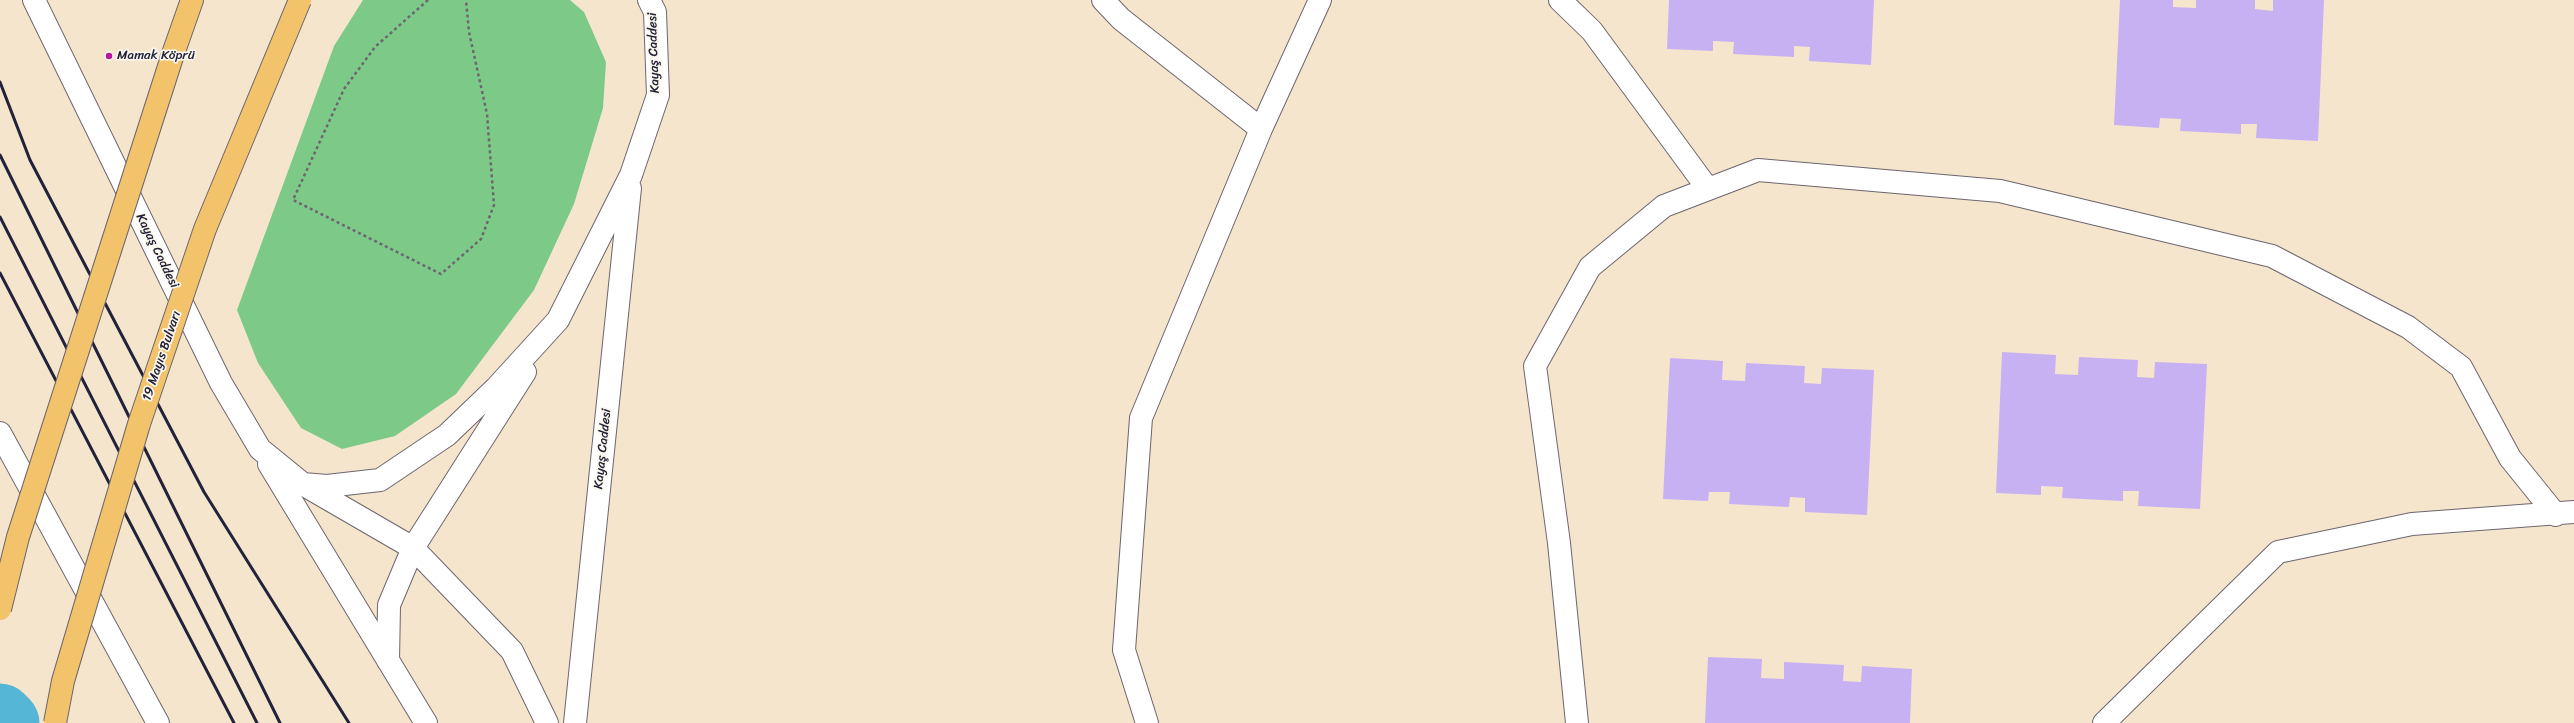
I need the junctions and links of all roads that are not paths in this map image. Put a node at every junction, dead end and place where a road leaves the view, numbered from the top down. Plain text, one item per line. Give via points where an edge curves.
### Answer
1 (34, 0) edge
2 (192, 0) edge
3 (300, 0) edge
4 (649, 0) edge
5 (1103, 0) edge
6 (1320, 0) edge
7 (1560, 0) edge
8 (1261, 129) junction
9 (631, 175) junction
10 (1708, 189) junction
11 (558, 320) junction
12 (0, 433) edge
13 (260, 449) junction
14 (303, 484) junction
15 (2565, 513) edge
16 (413, 548) junction
17 (0, 609) edge
18 (388, 661) junction
19 (55, 723) edge
20 (158, 723) edge
21 (426, 723) edge
22 (547, 723) edge
23 (575, 723) edge
24 (1147, 723) edge
25 (1577, 723) edge
26 (2104, 723) edge

1 - 13 street, Kayaş Caddesi via 221,383
2 - 17 highway, bridge via 22,523
3 - 19 highway, 19 Mayıs Bulvarı, bridge via 205,229 138,424 63,681
4 - 9 street, Kayaş Caddesi via 655,12 658,95
5 - 8 street via 1120,19
6 - 8 street
7 - 10 street via 1592,31
8 - 24 street via 1141,418 1124,650
9 - 11 street, Kayaş Caddesi
9 - 23 street, Kayaş Caddesi
10 - 15 street via 1758,170 2000,191 2272,256 2408,327 2462,367 2510,458
10 - 25 street via 1664,206 1590,267 1535,366 1559,543
11 - 14 street, Kayaş Caddesi via 496,388 447,435 380,480 327,486
11 - 16 street
12 - 20 street
13 - 14 street, Kayaş Caddesi
13 - 18 street
14 - 16 street, Kayaş Caddesi
15 - 26 street via 2412,524 2278,552
16 - 18 street via 389,605
16 - 22 street, Kayaş Caddesi via 512,651
18 - 21 street

